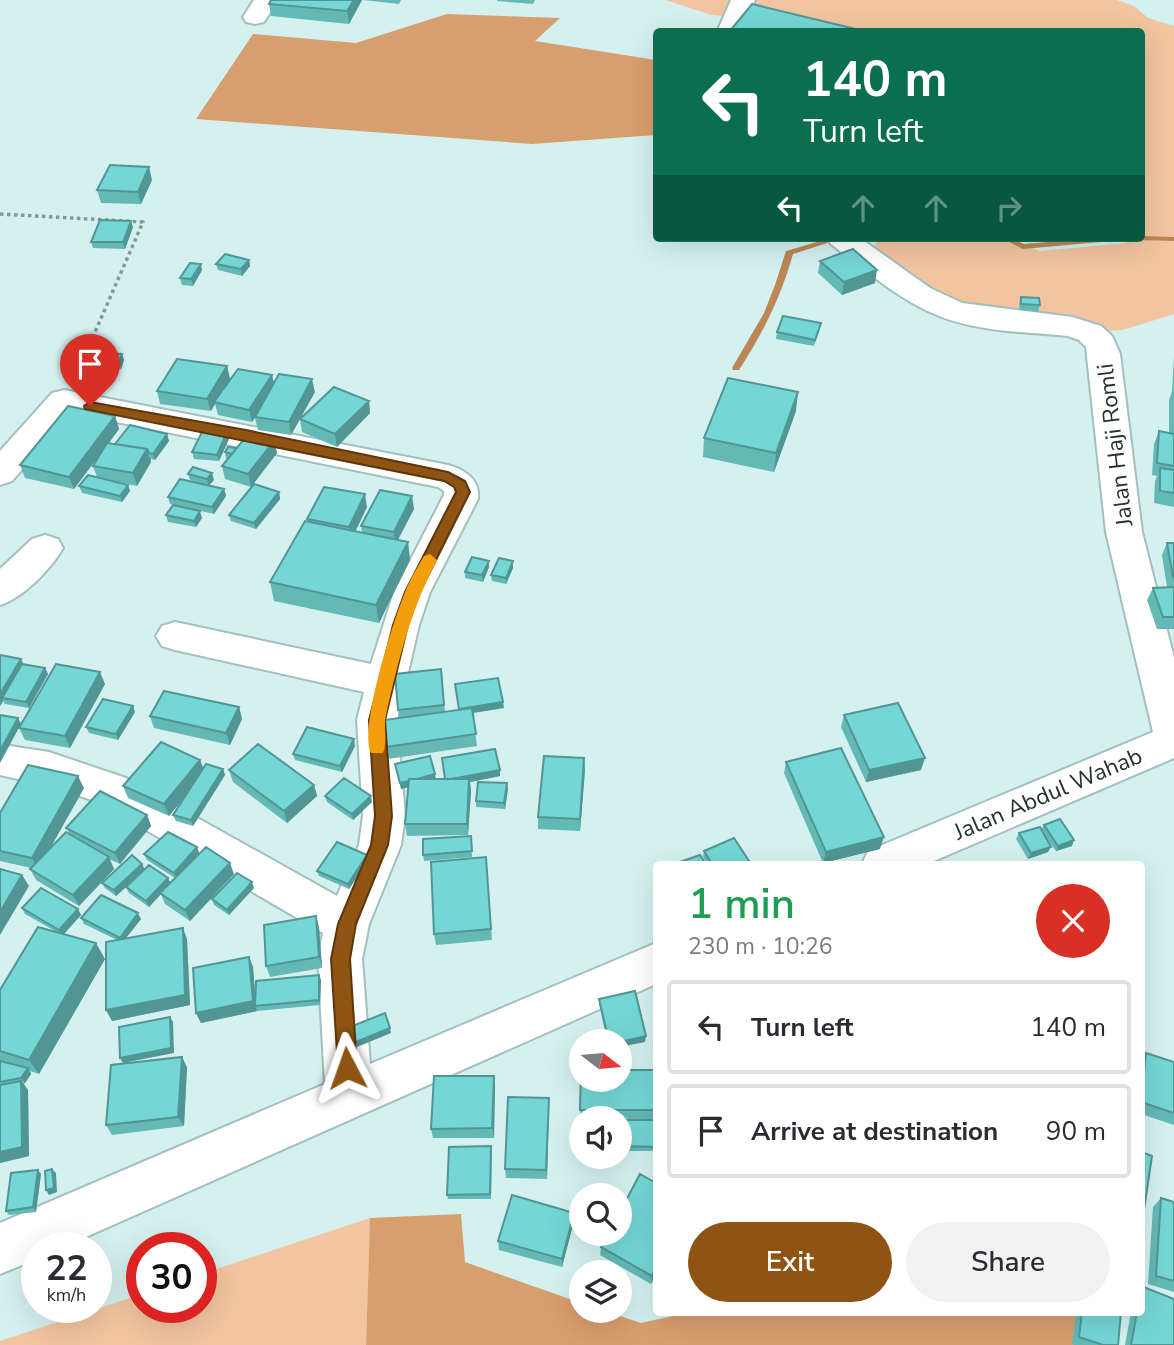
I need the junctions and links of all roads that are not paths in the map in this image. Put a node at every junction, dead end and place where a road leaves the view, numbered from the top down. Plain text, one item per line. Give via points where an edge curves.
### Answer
1 (743, 0) edge
2 (731, 28) edge
3 (846, 242) edge
4 (0, 473) edge
5 (46, 548) dead end
6 (0, 591) edge
7 (175, 636) dead end
8 (386, 682) junction
9 (1174, 736) edge
10 (1174, 741) edge
11 (10, 762) dead end
12 (890, 861) edge
13 (347, 924) junction
14 (653, 963) edge
15 (349, 1096) junction
16 (0, 1249) edge

1 - 2 street
3 - 9 street, Jalan Haji Romli via 919,295 951,310 1072,327 1101,343 1124,532
4 - 8 street via 64,401 448,477 460,484 461,499 412,592
5 - 6 street
7 - 8 street
8 - 13 street via 377,720 384,816 380,845
10 - 12 street, Jalan Abdul Wahab
11 - 13 street via 49,769 112,790
13 - 15 street via 340,959
14 - 15 street
15 - 16 street

